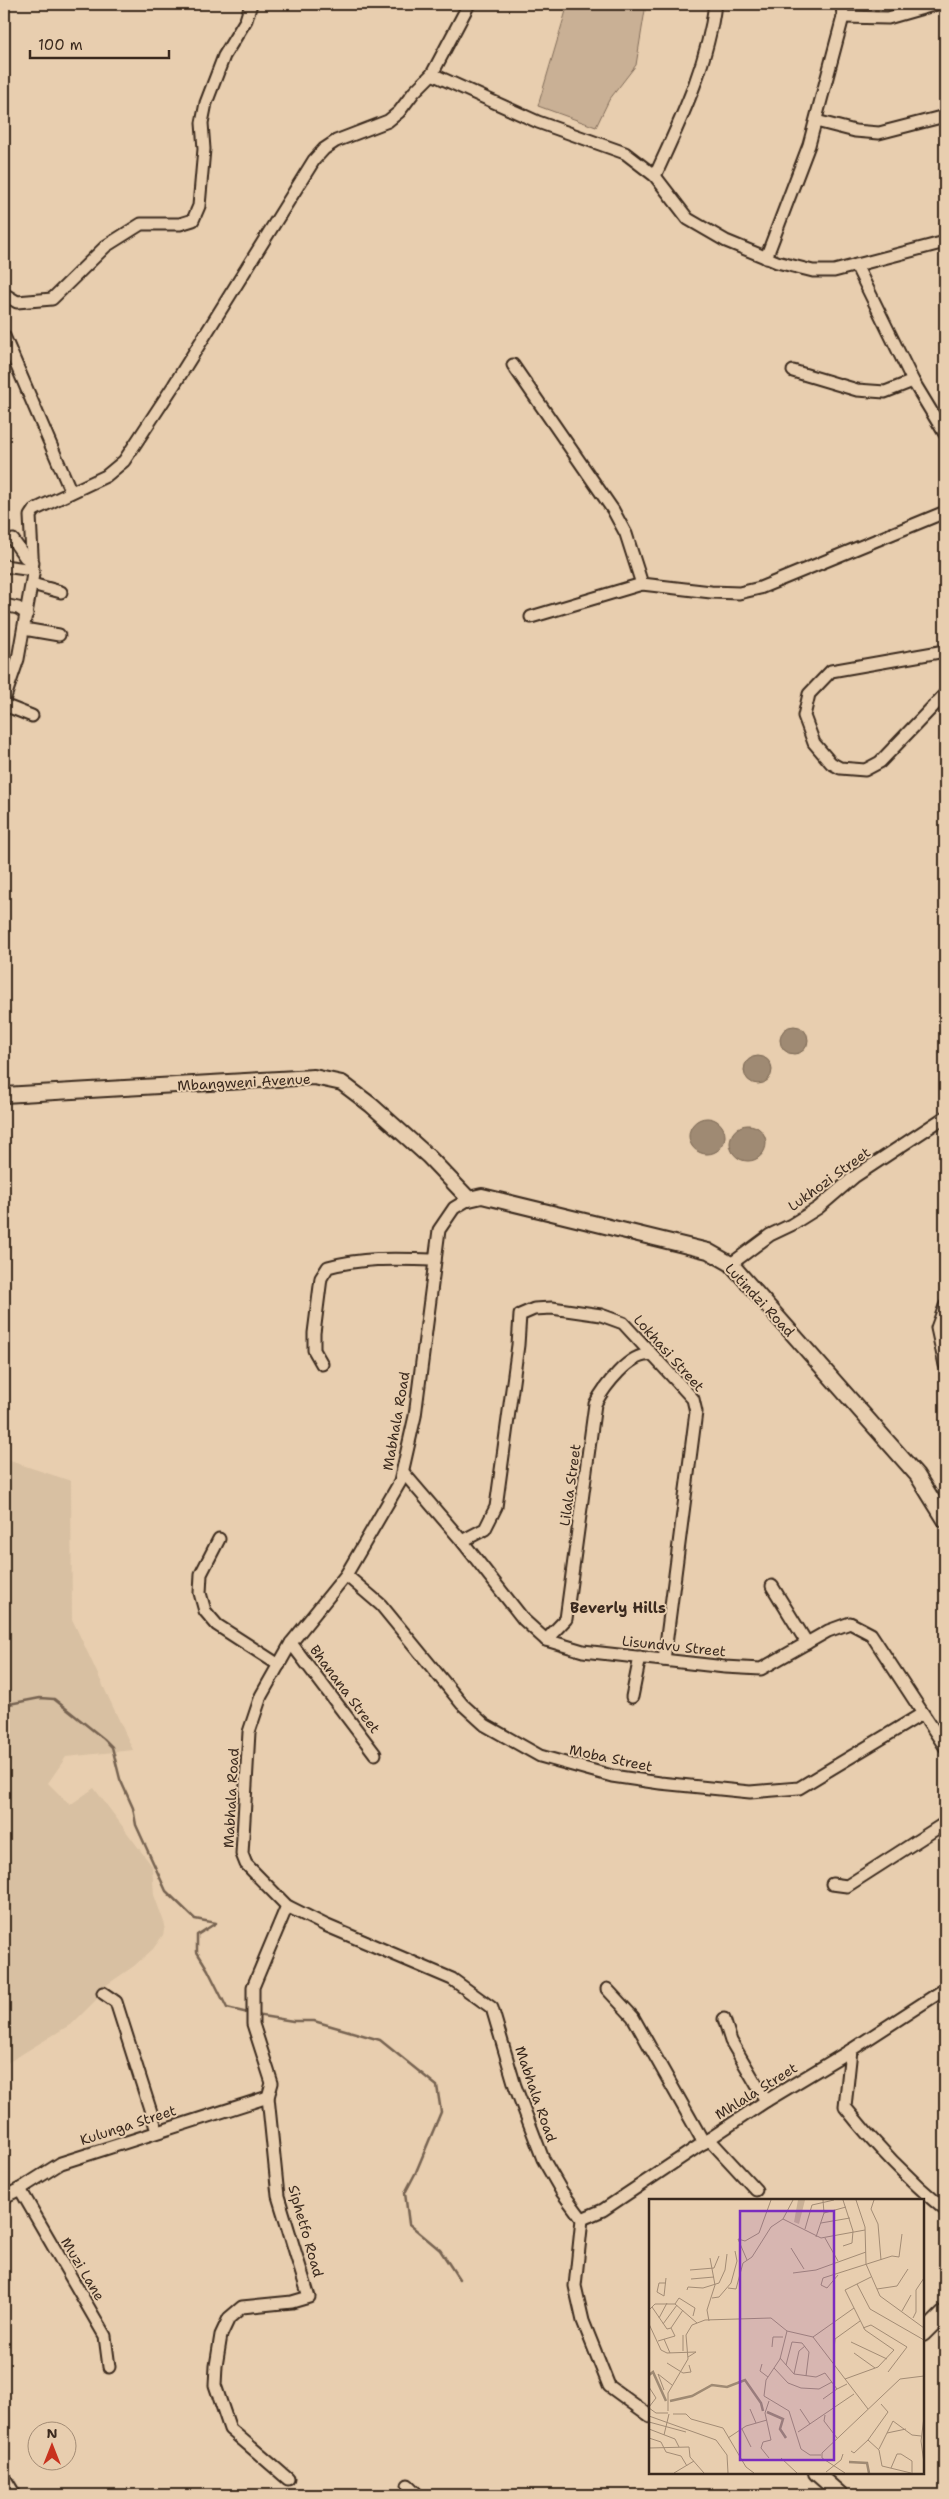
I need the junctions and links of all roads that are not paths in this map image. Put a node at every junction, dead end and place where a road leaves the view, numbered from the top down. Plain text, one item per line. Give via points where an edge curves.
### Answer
1 (250, 4) edge
2 (469, 4) edge
3 (715, 4) edge
4 (842, 4) edge
5 (937, 4) edge
6 (843, 16) junction
7 (432, 74) junction
8 (945, 116) edge
9 (816, 120) junction
10 (655, 176) junction
11 (945, 242) edge
12 (766, 258) junction
13 (856, 265) junction
14 (4, 294) edge
15 (4, 336) edge
16 (513, 365) dead end
17 (793, 371) dead end
18 (913, 381) junction
19 (945, 434) edge
20 (71, 492) junction
21 (945, 512) edge
22 (13, 540) dead end
23 (4, 566) edge
24 (33, 567) junction
25 (32, 584) junction
26 (642, 584) junction
27 (61, 592) dead end
28 (4, 605) edge
29 (27, 614) junction
30 (531, 617) dead end
31 (24, 629) junction
32 (59, 635) dead end
33 (945, 651) edge
34 (945, 694) edge
35 (4, 700) edge
36 (4, 706) edge
37 (32, 716) dead end
38 (4, 1095) edge
39 (945, 1116) edge
40 (469, 1199) junction
41 (435, 1260) junction
42 (731, 1264) junction
43 (945, 1306) edge
44 (651, 1355) junction
45 (322, 1364) dead end
46 (945, 1365) edge
47 (403, 1472) junction
48 (945, 1520) edge
49 (219, 1538) dead end
50 (462, 1541) junction
51 (346, 1575) junction
52 (772, 1586) dead end
53 (546, 1640) junction
54 (291, 1643) junction
55 (807, 1643) junction
56 (640, 1657) junction
57 (664, 1660) junction
58 (279, 1665) junction
59 (632, 1697) dead end
60 (922, 1714) junction
61 (945, 1747) edge
62 (375, 1754) dead end
63 (945, 1823) edge
64 (832, 1884) dead end
65 (287, 1906) junction
66 (608, 1989) dead end
67 (945, 1989) edge
68 (103, 1993) dead end
69 (724, 2019) dead end
70 (851, 2050) junction
71 (268, 2097) junction
72 (766, 2101) junction
73 (157, 2131) junction
74 (706, 2141) junction
75 (20, 2189) junction
76 (756, 2190) dead end
77 (4, 2197) edge
78 (945, 2210) edge
79 (582, 2219) junction
80 (945, 2312) edge
81 (924, 2333) edge
82 (108, 2367) dead end
83 (649, 2415) edge
84 (817, 2474) edge
85 (4, 2477) edge
86 (288, 2479) dead end
87 (408, 2486) dead end
88 (832, 2493) edge
89 (15, 2495) edge
90 (418, 2495) edge

1 - 14 street via 246,20 224,56 206,104 202,123 204,149 199,206 193,220 180,224 141,224 106,246 52,299 16,302
2 - 7 street
3 - 10 street via 710,32 686,109
4 - 6 street
5 - 6 street via 888,18
6 - 9 street
7 - 10 street via 538,122 625,154
7 - 20 street via 399,112 388,120 336,141 314,160 137,443 106,476
8 - 9 street via 879,133 854,131
9 - 12 street
10 - 12 street via 688,219 726,241
11 - 13 street
12 - 13 street via 813,271 834,271
13 - 18 street
15 - 20 street
16 - 26 street via 613,510 626,534
17 - 18 street via 857,390 885,392
18 - 19 street
20 - 24 street via 34,510 30,516
21 - 26 street via 760,588 739,593
22 - 24 street
23 - 24 street
24 - 25 street
25 - 27 street
25 - 29 street
26 - 30 street
28 - 29 street
29 - 31 street
31 - 32 street
31 - 35 street
33 - 34 street via 832,671 809,694 804,716 814,743 831,763 840,768 864,770 880,762
36 - 37 street
38 - 40 street, Mbangweni Avenue via 314,1077 342,1083 428,1156
39 - 42 street, Lukhozi Street via 854,1177 818,1208 770,1235
40 - 41 street, Mabhala Road via 454,1208 439,1230
40 - 42 street, Lutindzi Road via 488,1197 708,1251
41 - 45 street via 375,1258 328,1267 320,1278 314,1333 314,1350
41 - 47 street, Mabhala Road via 415,1416
42 - 48 street, Lutindzi Road via 917,1475
43 - 46 street via 936,1328
44 - 50 street, Lokhasi Street via 623,1323 601,1314 552,1308 520,1315 496,1507 485,1529
44 - 53 street, Lilala Street via 634,1358 610,1381 595,1404 566,1619
44 - 57 street, Lokhasi Street via 693,1399 696,1412
47 - 50 street, Lisundvu Street
47 - 51 street, Mabhala Road
49 - 58 street via 201,1574 200,1593 205,1611 218,1624
50 - 53 street, Lisundvu Street via 524,1620
51 - 54 street, Mabhala Road
51 - 60 street, Moba Street via 381,1605 462,1704 485,1724 540,1756 612,1776 750,1792 799,1788
52 - 55 street
53 - 56 street, Lisundvu Street via 583,1651
54 - 58 street, Mabhala Road
54 - 62 street, Bhanana Street
55 - 57 street, Lisundvu Street via 761,1668
55 - 60 street, Lisundvu Street via 850,1623 871,1634
56 - 57 street, Lisundvu Street
56 - 59 street
58 - 65 street, Mabhala Road via 261,1696 249,1732 242,1854 246,1864
60 - 61 street, Lisundvu Street
63 - 64 street via 847,1886
65 - 71 street, Siphetfo Road via 253,1987 253,2024 272,2083
65 - 79 street, Mabhala Road via 452,1980 492,2008 515,2086 542,2160
66 - 74 street via 633,2017
67 - 70 street, Mhlala Street
68 - 73 street via 116,2002
69 - 72 street via 731,2041
70 - 72 street, Mhlala Street
70 - 78 street via 845,2107 874,2143
71 - 73 street, Kulunga Street
71 - 86 street, Siphetfo Road via 278,2196 309,2296 292,2302 242,2307 228,2318 221,2336 215,2384 230,2429
72 - 74 street, Mhlala Street
73 - 75 street, Kulunga Street via 61,2162
74 - 76 street
74 - 79 street, Mhlala Street via 603,2210
75 - 77 street, Kulunga Street
75 - 82 street, Muzi Lane via 105,2336
79 - 83 street via 575,2286 583,2321 609,2386
80 - 81 street
84 - 88 street
85 - 89 street
87 - 90 street

